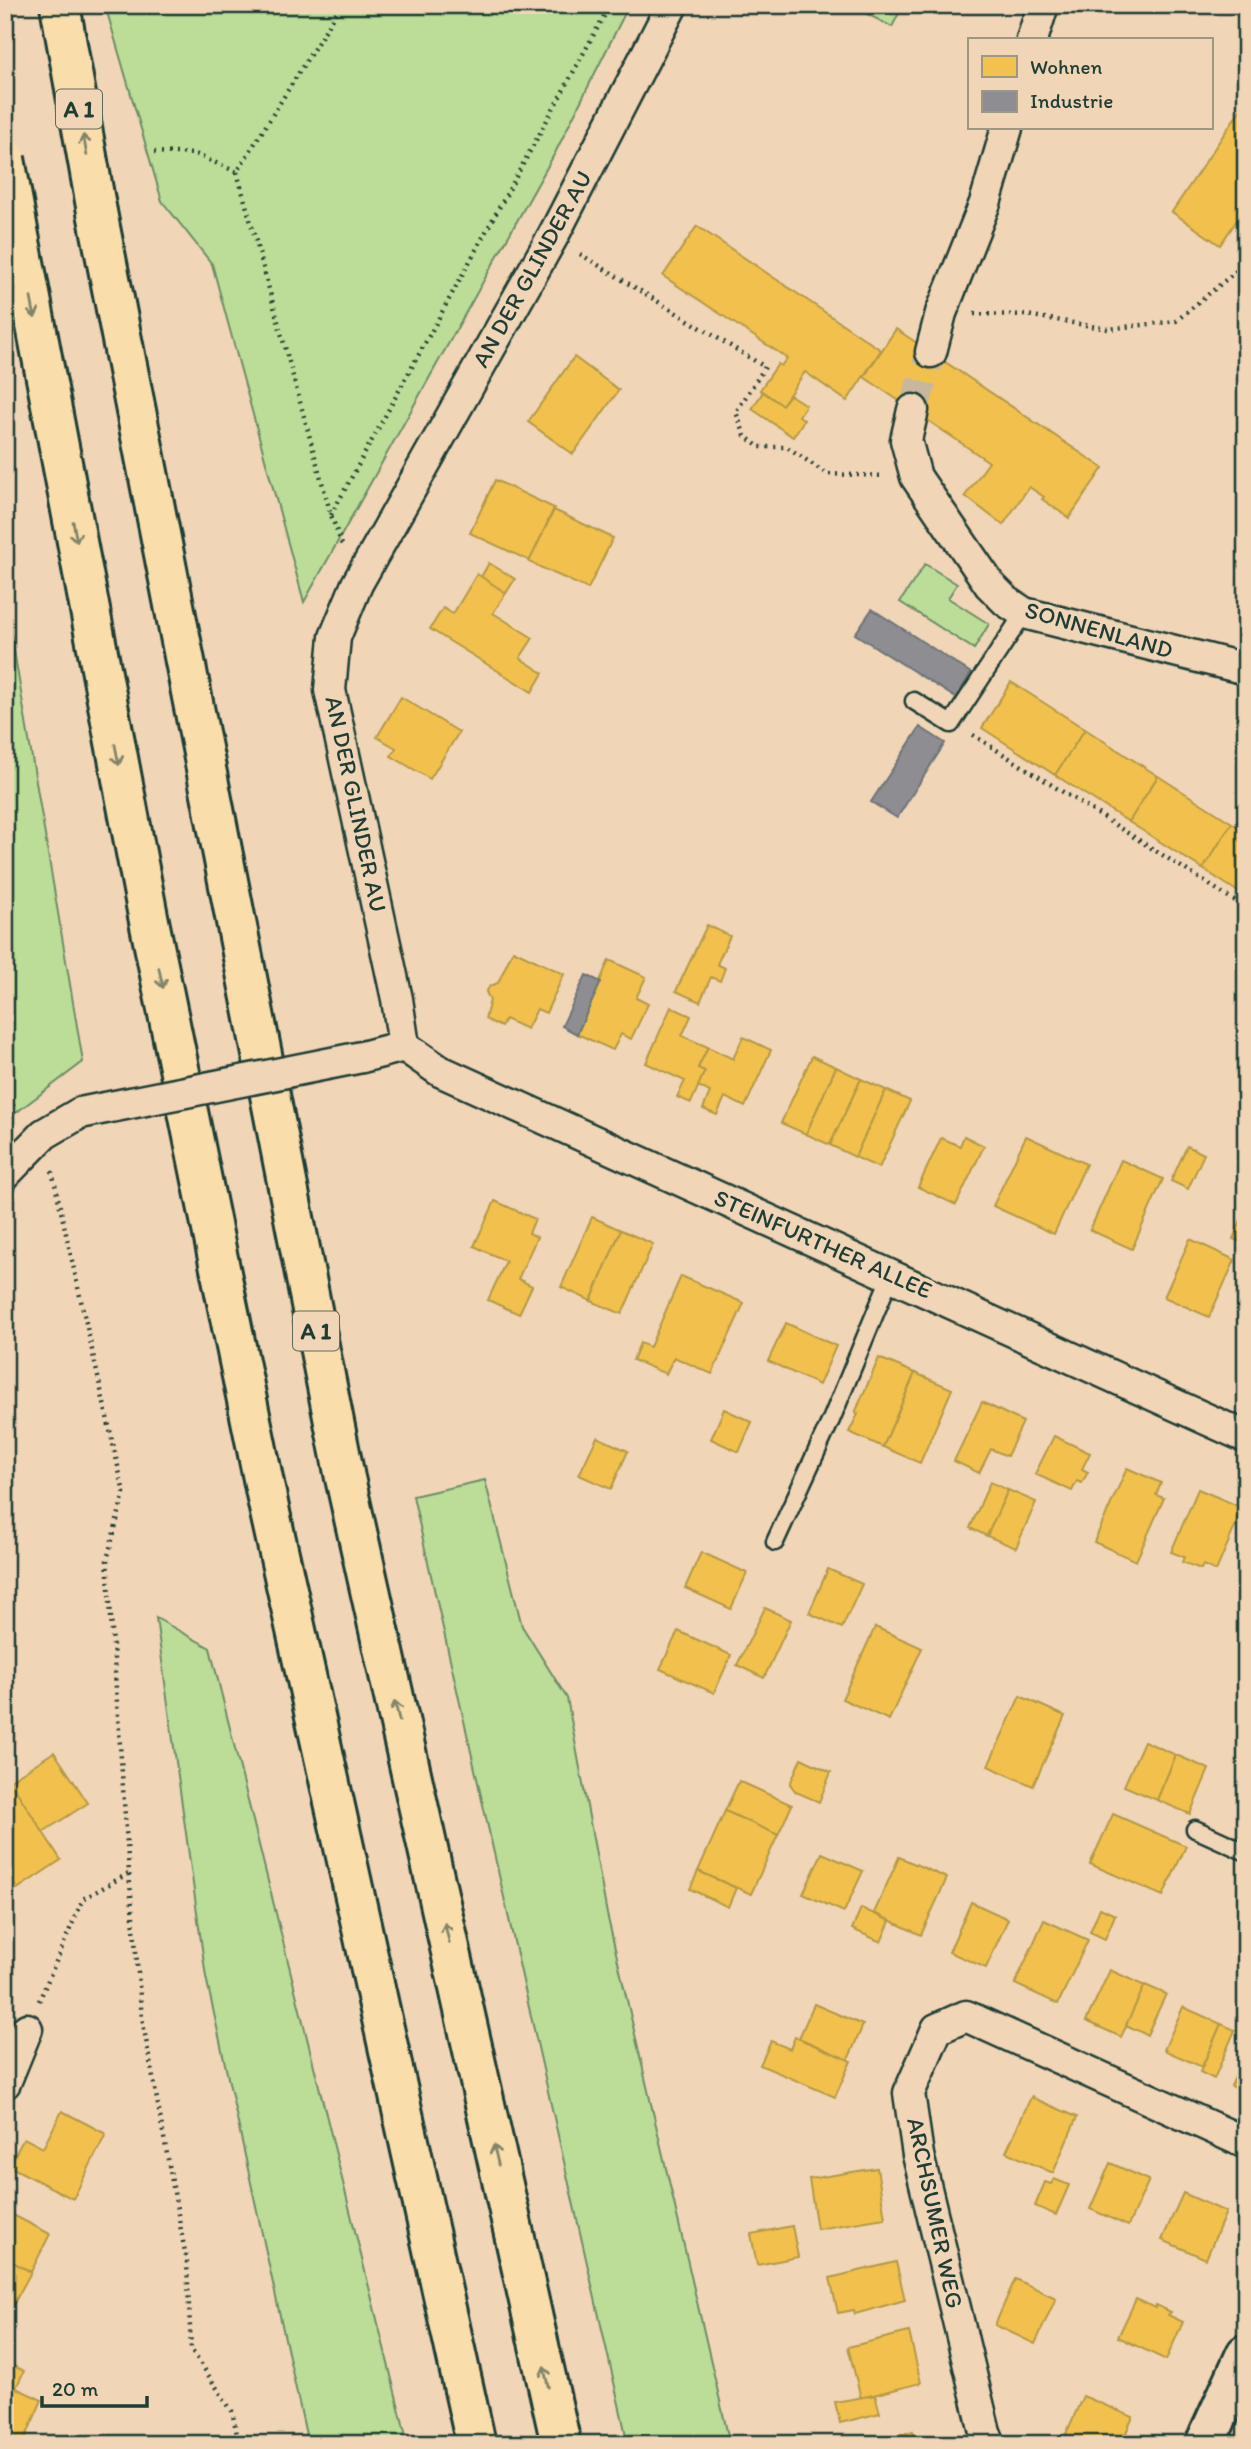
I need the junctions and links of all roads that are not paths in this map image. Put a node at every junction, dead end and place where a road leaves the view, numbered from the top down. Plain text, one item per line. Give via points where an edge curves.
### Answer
1 (60, 5) edge
2 (672, 5) edge
3 (1043, 5) edge
4 (1033, 38) edge
5 (1006, 130) edge
6 (5, 159) edge
7 (931, 352) tunnel mouth
8 (913, 410) tunnel mouth
9 (1024, 613) junction
10 (1246, 669) edge
11 (914, 701) dead end
12 (404, 1046) junction
13 (13, 1165) edge
14 (891, 1275) junction
15 (1246, 1437) edge
16 (775, 1542) dead end
17 (1195, 1829) dead end
18 (1246, 1852) edge
19 (27, 2029) road end
20 (5, 2083) edge
21 (1246, 2143) edge
22 (1246, 2354) edge
23 (476, 2444) edge
24 (561, 2444) edge
25 (990, 2444) edge
26 (1205, 2444) edge

24 -> 1 highway, A 1, bridge via 345,1478
2 - 12 street, AN DER GLINDER AU via 553,236 357,584 335,637 330,690
3 - 4 street
5 - 7 street
6 -> 23 highway, bridge via 148,916 261,1468
8 - 9 street, SONNENLAND via 906,440 916,477 990,585
9 - 10 street, SONNENLAND
9 - 11 lane via 951,724
12 - 13 street, bridge via 80,1113 44,1134
12 - 14 street, STEINFURTHER ALLEE via 440,1071
14 - 15 street, STEINFURTHER ALLEE
14 - 16 lane
17 - 18 lane
19 - 20 street
21 - 25 street, ARCHSUMER WEG via 966,2016 937,2029 909,2093 918,2155
22 - 26 street

